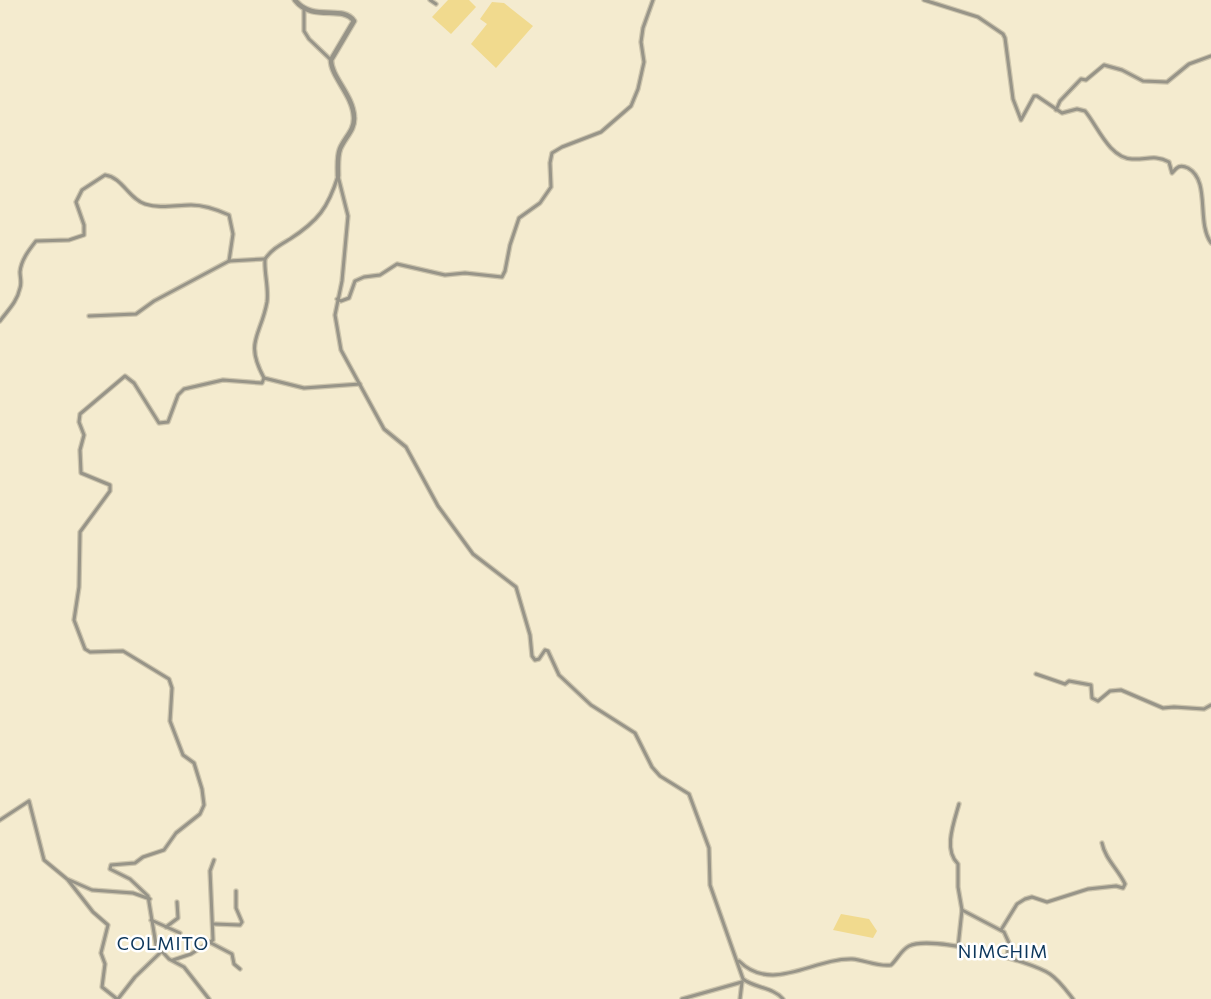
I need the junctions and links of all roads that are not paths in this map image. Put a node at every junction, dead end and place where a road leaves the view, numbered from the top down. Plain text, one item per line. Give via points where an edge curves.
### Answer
1 (295, 0) edge
2 (430, 0) edge
3 (653, 0) edge
4 (924, 0) edge
5 (436, 4) dead end
6 (304, 10) junction
7 (1211, 56) edge
8 (331, 60) junction
9 (1056, 110) junction
10 (338, 176) junction
11 (1211, 243) edge
12 (265, 259) junction
13 (229, 261) junction
14 (336, 299) junction
15 (89, 316) dead end
16 (0, 321) edge
17 (264, 378) junction
18 (360, 384) junction
19 (1036, 674) dead end
20 (1211, 705) edge
21 (959, 804) dead end
22 (0, 820) edge
23 (1102, 843) dead end
24 (214, 860) dead end
25 (67, 879) junction
26 (236, 891) dead end
27 (150, 899) junction
28 (177, 902) dead end
29 (962, 910) junction
30 (151, 920) junction
31 (214, 924) junction
32 (166, 927) junction
33 (1001, 930) junction
34 (180, 934) dead end
35 (211, 943) junction
36 (958, 947) junction
37 (161, 952) junction
38 (1007, 957) junction
39 (169, 960) junction
40 (738, 960) junction
41 (240, 969) dead end
42 (743, 980) junction
43 (116, 998) edge
44 (209, 999) edge
45 (682, 999) edge
46 (740, 999) edge
47 (783, 999) edge
48 (1073, 999) edge

1 - 6 street
2 - 5 street
3 - 14 street via 643,28 644,62 630,106 601,132 552,153 551,187 540,203 519,218 502,276 445,275 397,264 380,275 355,281 349,298
4 - 9 street via 978,17 1003,34 1013,99 1021,120 1034,96
6 - 8 street via 304,31
6 - 8 street via 346,14 354,21
7 - 9 street via 1189,64 1167,82 1142,81 1104,65 1086,80 1081,79 1060,101
8 - 10 street via 354,116 353,127 340,150
9 - 11 street via 1064,114 1076,109 1084,110 1101,138 1119,155 1142,159 1156,156 1169,162 1172,173 1181,166 1195,172 1206,202 1206,234
10 - 12 street via 322,214 272,250
10 - 14 street via 348,216 342,281
12 - 13 street
12 - 17 street via 267,302 254,348
13 - 15 street via 136,314
13 - 16 street via 232,234 229,215 193,205 146,205 113,176 105,175 82,190 76,202 84,235 69,240 36,241 22,262 21,286 14,305
14 - 18 street via 335,315 341,350
17 - 18 street via 304,388
17 - 27 street via 262,383 223,380 184,389 178,395 168,422 159,423 134,383 125,376 80,414 84,435 80,450 81,474 110,485 110,491 80,532 79,587 74,620 85,649 90,652 124,651 169,679 172,688 170,721 183,755 194,763 202,789 204,805 200,814 176,834 164,850 135,862 111,865 113,872 130,879
18 - 40 street via 384,429 406,447 438,506 473,554 516,587 535,660 545,650 548,651 559,674 591,705 635,733 656,771 689,794 709,848 710,885
19 - 20 street via 1065,684 1069,681 1091,685 1092,698 1098,701 1110,691 1121,690 1163,708 1204,709
21 - 29 street via 950,852 958,864
22 - 25 street via 29,801 44,860
23 - 33 street via 1103,853 1125,884 1123,888 1116,886 1071,892 1047,902 1032,897 1025,899 1017,904
24 - 31 street via 210,871
25 - 27 street via 92,890 133,892
25 - 43 street via 93,912 108,925 101,953 105,964 102,987
26 - 31 street via 236,908 241,924
27 - 30 street
28 - 32 street via 178,918
29 - 33 street
29 - 36 street
30 - 32 street
30 - 37 street via 156,945
31 - 35 street
32 - 34 street
33 - 38 street via 1008,936
35 - 39 street via 178,960
35 - 41 street via 232,954 234,964
36 - 38 street
36 - 40 street via 915,944 908,946 890,965 838,960 768,976 755,974
37 - 39 street
37 - 43 street
38 - 48 street via 1050,974
39 - 44 street via 184,967
40 - 42 street
42 - 45 street
42 - 46 street
42 - 47 street

